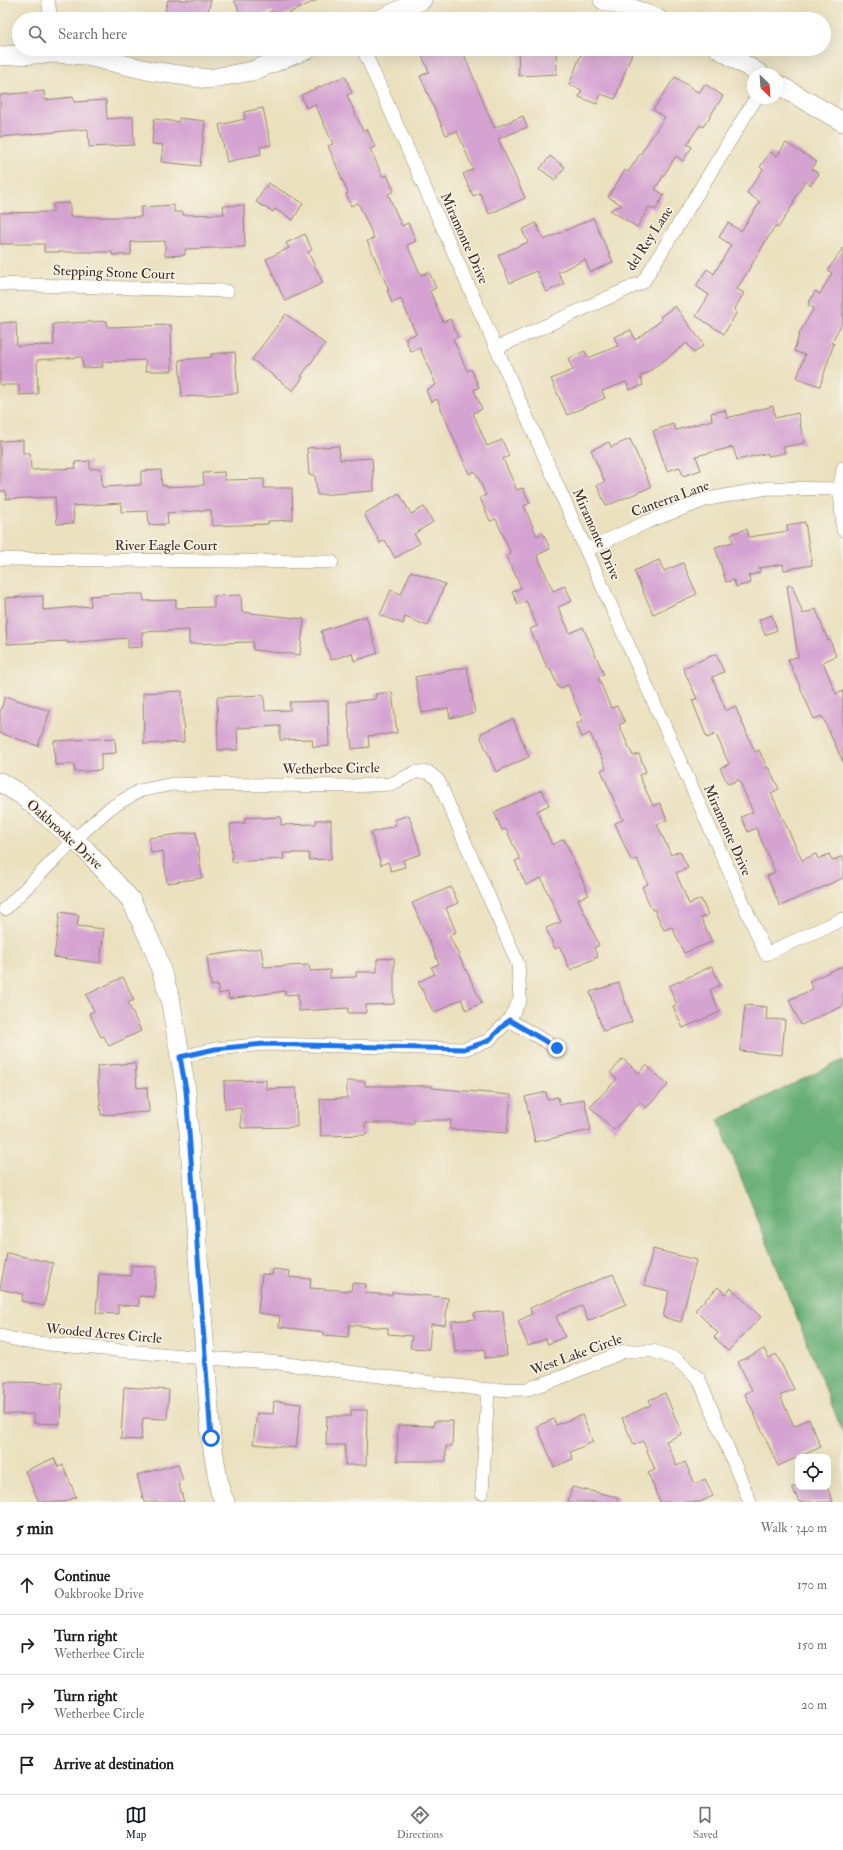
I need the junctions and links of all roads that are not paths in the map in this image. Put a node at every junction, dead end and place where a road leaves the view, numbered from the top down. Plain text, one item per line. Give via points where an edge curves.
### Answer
1 (48, 0) edge
2 (422, 0) edge
3 (603, 0) edge
4 (50, 12) edge
5 (395, 12) edge
6 (641, 12) edge
7 (12, 55) edge
8 (0, 56) edge
9 (86, 56) edge
10 (290, 56) edge
11 (366, 56) edge
12 (730, 56) edge
13 (750, 68) edge
14 (783, 87) edge
15 (752, 104) edge
16 (843, 122) edge
17 (0, 284) edge
18 (227, 291) dead end
19 (496, 348) junction
20 (843, 468) edge
21 (840, 490) junction
22 (843, 530) edge
23 (586, 550) junction
24 (0, 559) edge
25 (332, 562) dead end
26 (0, 782) edge
27 (74, 840) junction
28 (5, 909) dead end
29 (843, 919) edge
30 (509, 1020) junction
31 (557, 1048) dead end
32 (180, 1057) junction
33 (0, 1336) edge
34 (205, 1358) junction
35 (488, 1390) junction
36 (482, 1493) dead end
37 (225, 1502) edge
38 (750, 1502) edge

1 - 4 street
2 - 5 street
3 - 6 street
7 - 8 street
9 - 10 street via 151,71 208,79 252,71
11 - 19 street, Miramonte Drive
12 - 13 street
14 - 16 street
15 - 19 street, del Rey Lane via 642,282
17 - 18 street, Stepping Stone Court
19 - 23 street, Miramonte Drive
20 - 21 street
21 - 22 street
21 - 23 street, Canterra Lane via 769,488 708,499 647,522
23 - 29 street, Miramonte Drive via 766,954
24 - 25 street, River Eagle Court
26 - 27 street, Oakbrooke Drive via 23,796
27 - 28 street, Wetherbee Circle
27 - 30 street, Wetherbee Circle via 110,808 139,791 173,784 351,786 391,784 416,772 428,772 438,780 518,964 520,1000
27 - 32 street, Oakbrooke Drive via 86,849 132,900 155,950 170,998
30 - 31 street
30 - 32 street, Wetherbee Circle via 488,1041 464,1049 264,1044 215,1049
32 - 34 street, Oakbrooke Drive via 186,1090
33 - 34 street, Wooded Acres Circle via 26,1342
34 - 35 street, West Lake Circle via 271,1362
34 - 37 street, Oakbrooke Drive via 211,1438 220,1491
35 - 36 street
35 - 38 street, West Lake Circle via 527,1389 557,1380 625,1350 653,1351 676,1359 699,1379

